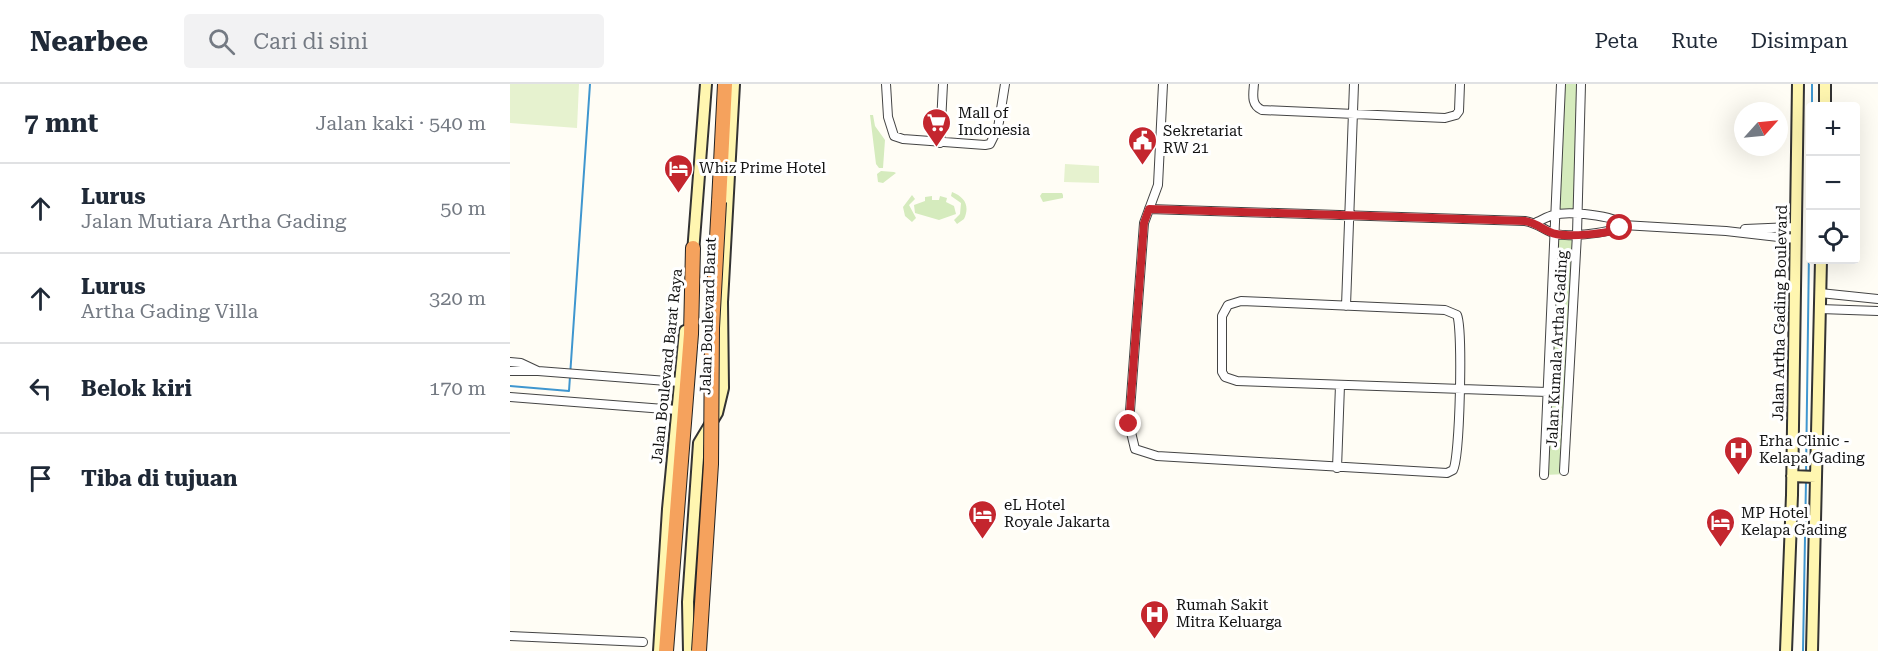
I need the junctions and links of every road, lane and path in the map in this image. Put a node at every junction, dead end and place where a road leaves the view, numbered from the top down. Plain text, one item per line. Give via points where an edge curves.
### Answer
1 (706, 84) edge
2 (725, 84) edge
3 (734, 84) edge
4 (886, 84) edge
5 (943, 84) edge
6 (1005, 84) edge
7 (1163, 84) edge
8 (1254, 84) edge
9 (1354, 84) edge
10 (1460, 84) edge
11 (1561, 84) edge
12 (1581, 84) edge
13 (1798, 84) edge
14 (1825, 84) edge
15 (1825, 102) edge
16 (1353, 113) junction
17 (940, 143) junction
18 (1149, 209) junction
19 (1557, 214) junction
20 (1350, 215) junction
21 (1577, 215) junction
22 (1537, 222) junction
23 (1623, 225) junction
24 (1796, 226) junction
25 (1726, 231) junction
26 (1556, 234) junction
27 (1577, 234) junction
28 (1796, 239) junction
29 (693, 248) junction
30 (1821, 264) edge
31 (1820, 293) junction
32 (1878, 299) edge
33 (1346, 306) junction
34 (1820, 309) junction
35 (1878, 311) edge
36 (510, 362) edge
37 (510, 371) edge
38 (538, 371) junction
39 (680, 382) junction
40 (1340, 385) junction
41 (1459, 390) junction
42 (1548, 392) junction
43 (510, 397) edge
44 (677, 410) junction
45 (1337, 468) junction
46 (1564, 471) dead end
47 (1544, 475) dead end
48 (1795, 476) junction
49 (1814, 477) junction
50 (510, 636) edge
51 (643, 642) dead end
52 (659, 651) edge
53 (666, 651) edge
54 (689, 651) edge
55 (699, 651) edge
56 (1786, 651) edge
57 (1812, 651) edge

1 - 29 main road, Jalan Boulevard Barat Raya
2 - 55 highway, bridge via 712,328 711,464
3 - 54 main road, Jalan Boulevard Barat via 722,302 723,388 717,413 699,443 688,602
4 - 17 street via 888,117 894,136
5 - 17 street
6 - 17 street via 998,128 990,144
7 - 18 street via 1158,185
8 - 16 street via 1253,99 1262,110
9 - 16 street
10 - 16 street via 1459,111 1452,117
11 - 19 street
12 - 21 street, Jalan Kumala Artha Gading
13 - 24 main road, Jalan Artha Gading Boulevard
14 - 15 main road
16 - 20 street
18 - 20 street
18 - 45 street via 1144,223 1129,424 1135,449 1157,456
19 - 21 street
19 - 22 street
19 - 26 street
20 - 22 street
20 - 33 street
21 - 23 street via 1611,217
21 - 27 street, Jalan Kumala Artha Gading
22 - 26 street
23 - 25 street
23 - 27 street via 1610,232
24 - 25 street
24 - 28 main road, Jalan Artha Gading Boulevard
25 - 28 street
26 - 27 street
26 - 42 street
27 - 46 street, Jalan Kumala Artha Gading
28 - 48 main road, Jalan Artha Gading Boulevard
29 - 39 main road, Jalan Boulevard Barat Raya
29 - 53 highway via 691,334
30 - 31 main road
31 - 32 street
31 - 34 main road
33 - 40 street via 1240,301 1228,305 1222,316 1221,366 1225,377 1237,381
33 - 41 street via 1445,310 1457,315 1461,327
34 - 35 street
34 - 49 main road
36 - 38 street
37 - 38 street
38 - 39 street
39 - 44 main road, Jalan Boulevard Barat Raya
40 - 41 street
40 - 45 street
41 - 42 street
41 - 45 street via 1453,470 1447,473
42 - 47 street
43 - 44 street
44 - 52 main road, Jalan Boulevard Barat Raya
48 - 49 main road
48 - 56 main road, Jalan Artha Gading Boulevard
49 - 57 main road
50 - 51 street

